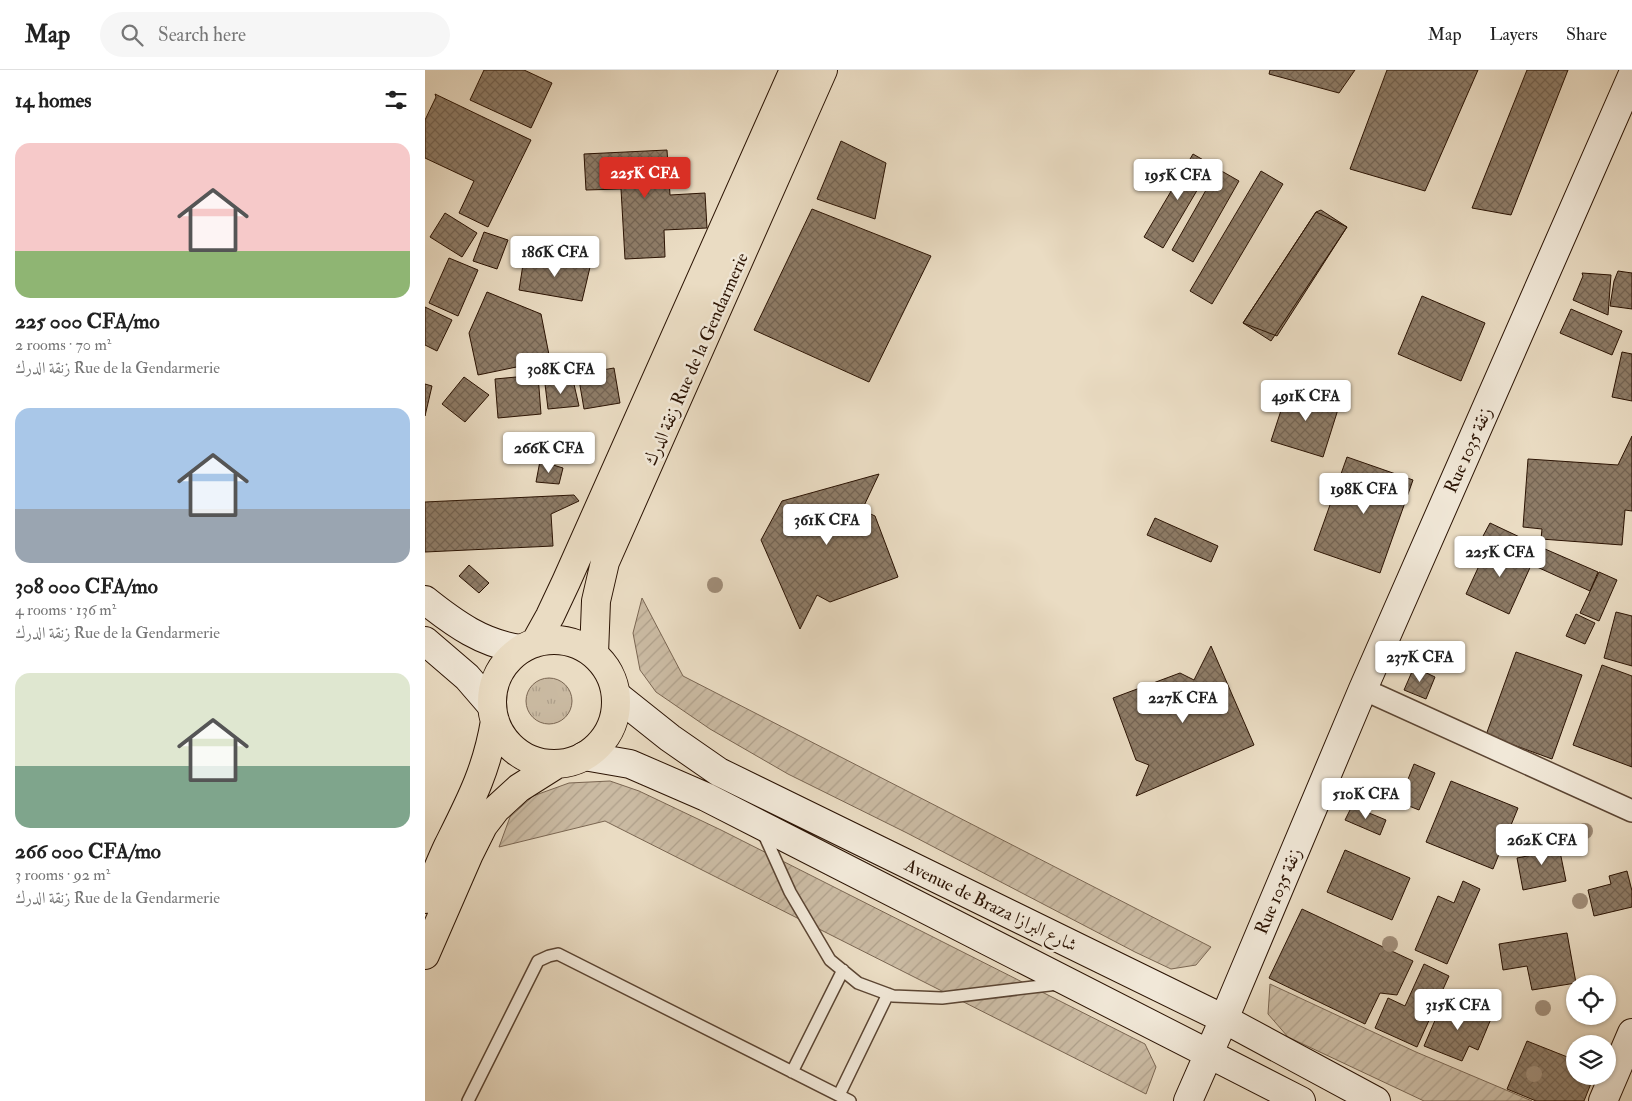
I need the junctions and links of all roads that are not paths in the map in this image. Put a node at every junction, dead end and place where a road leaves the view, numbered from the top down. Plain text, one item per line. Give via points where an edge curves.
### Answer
1 (793, 70) edge
2 (823, 70) edge
3 (1632, 76) edge
4 (425, 600) edge
5 (425, 641) edge
6 (528, 646) junction
7 (594, 654) junction
8 (1363, 689) junction
9 (616, 695) junction
10 (494, 714) junction
11 (584, 756) junction
12 (557, 764) junction
13 (1632, 812) edge
14 (759, 824) junction
15 (427, 890) edge
16 (425, 955) edge
17 (843, 970) junction
18 (1069, 983) junction
19 (887, 994) junction
20 (1224, 1019) junction
21 (1632, 1033) edge
22 (1208, 1055) junction
23 (792, 1072) junction
24 (839, 1095) junction
25 (467, 1101) edge
26 (850, 1101) edge
27 (1187, 1101) edge
28 (1301, 1101) edge
29 (1376, 1101) edge
30 (1603, 1101) edge

1 - 6 main road, زنقة الدرك Rue de la Gendarmerie via 566,582 550,616
2 - 7 main road, زنقة الدرك Rue de la Gendarmerie via 605,562 596,601
3 - 8 main road, Rue 1035 زنقة
4 - 6 main road via 479,637 503,647
5 - 10 main road via 467,677
6 - 7 main road via 550,640 566,641
6 - 10 main road via 507,663 496,680
7 - 9 main road via 612,680
8 - 13 street
8 - 20 main road, Rue 1035 زنقة
9 - 11 main road via 615,713 609,730 599,745
9 - 20 main road, Avenue de Braza شارع البرازا via 719,772
10 - 12 main road via 502,736 513,748 525,757
10 - 15 main road via 486,763 475,792
11 - 12 main road
11 - 14 main road, Avenue de Braza شارع البرازا via 630,764
12 - 16 main road via 531,778 483,826
14 - 17 lane via 790,892 830,960
14 - 18 main road, Avenue de Braza شارع البرازا
17 - 19 lane via 858,983
17 - 23 lane
18 - 19 lane via 942,998
18 - 22 main road, Avenue de Braza شارع البرازا
19 - 24 lane
20 - 22 main road, Rue 1035 زنقة
20 - 29 main road, Avenue de Braza شارع البرازا
21 - 30 main road
22 - 27 main road, Rue 1035 زنقة
22 - 28 main road, Avenue de Braza شارع البرازا
23 - 24 lane
23 - 25 lane via 558,954 538,962
24 - 26 lane

